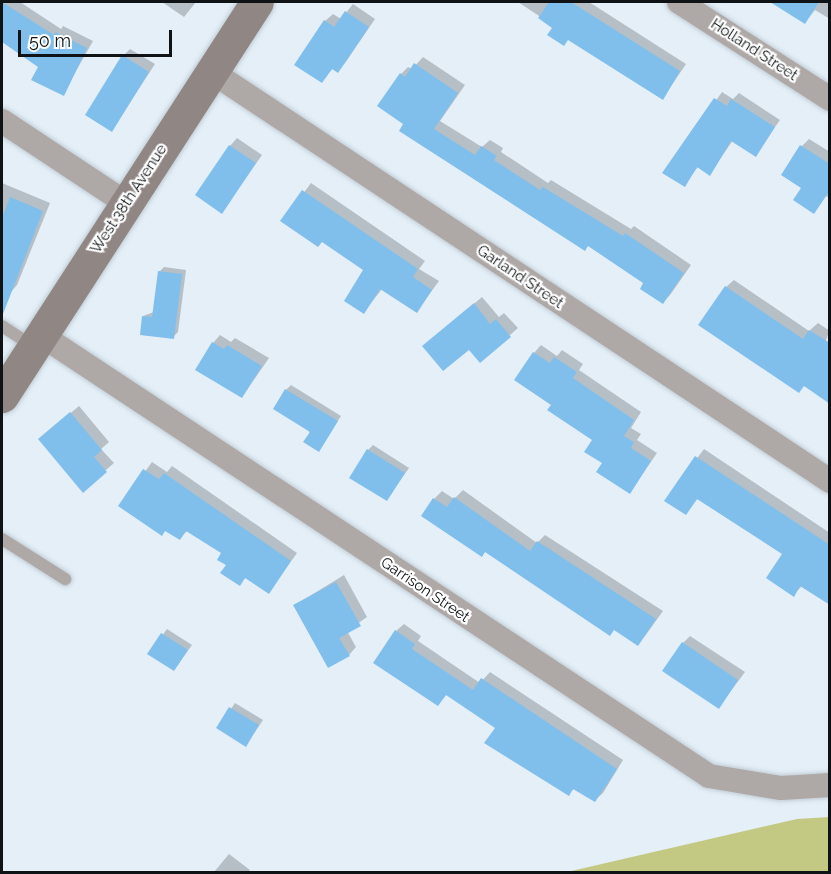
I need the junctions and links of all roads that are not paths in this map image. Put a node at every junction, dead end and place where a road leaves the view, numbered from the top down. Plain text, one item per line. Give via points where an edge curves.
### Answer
1 (257, 2) edge
2 (680, 2) edge
3 (212, 72) junction
4 (830, 99) edge
5 (2, 120) edge
6 (126, 202) junction
7 (2, 326) edge
8 (37, 341) junction
9 (2, 396) edge
10 (830, 481) edge
11 (2, 539) edge
12 (65, 579) dead end
13 (830, 785) edge

1 - 3 main road, West 38th Avenue
2 - 4 street, Holland Street
3 - 6 main road, West 38th Avenue
3 - 10 street, Garland Street
5 - 6 street
6 - 8 main road, West 38th Avenue
7 - 8 lane
8 - 9 main road, West 38th Avenue
8 - 13 street, Garrison Street via 709,776 781,788
11 - 12 lane

